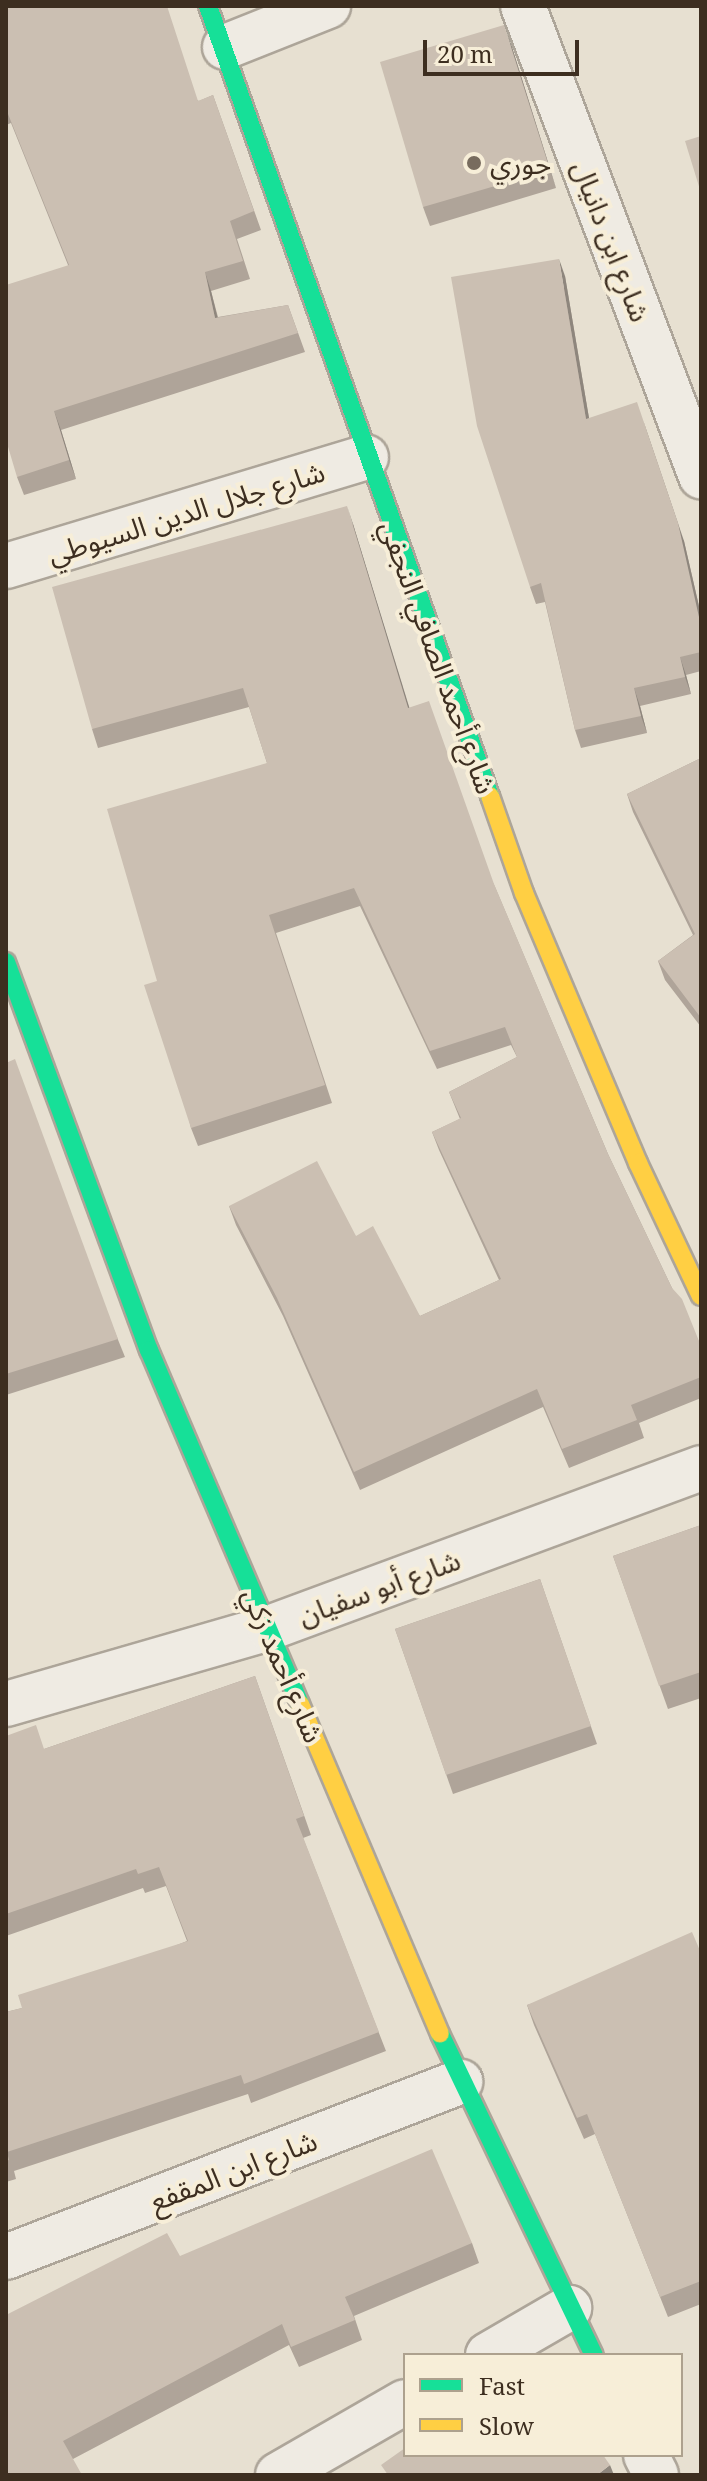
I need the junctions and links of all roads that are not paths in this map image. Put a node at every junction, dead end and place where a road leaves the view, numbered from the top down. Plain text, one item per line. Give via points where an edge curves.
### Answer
1 (208, 6) edge
2 (328, 6) edge
3 (523, 6) edge
4 (225, 47) junction
5 (366, 457) junction
6 (701, 476) edge
7 (6, 566) edge
8 (6, 962) edge
9 (701, 1296) edge
10 (701, 1468) edge
11 (269, 1628) junction
12 (6, 1704) edge
13 (460, 2082) junction
14 (6, 2257) edge
15 (569, 2308) junction
16 (491, 2353) edge
17 (593, 2353) edge
18 (403, 2403) edge
19 (647, 2457) edge
20 (278, 2475) edge
21 (656, 2475) edge

1 - 4 street, شارع أحمد الصافي النجفي
2 - 4 street
3 - 6 street, شارع ابن دانيال
4 - 5 street, شارع أحمد الصافي النجفي
5 - 7 street, شارع جلال الدين السيوطي
5 - 9 street, شارع أحمد الصافي النجفي via 524,893 638,1163
8 - 11 street, شارع أحمد زكي via 149,1350
10 - 11 street, شارع أبو سفيان
11 - 12 street, شارع أبو سفيان
11 - 13 street, شارع أحمد زكي
13 - 14 street, شارع ابن المقفع
13 - 15 street, شارع أحمد زكي
15 - 16 street
15 - 17 street, شارع أحمد زكي
18 - 20 street
19 - 21 street

